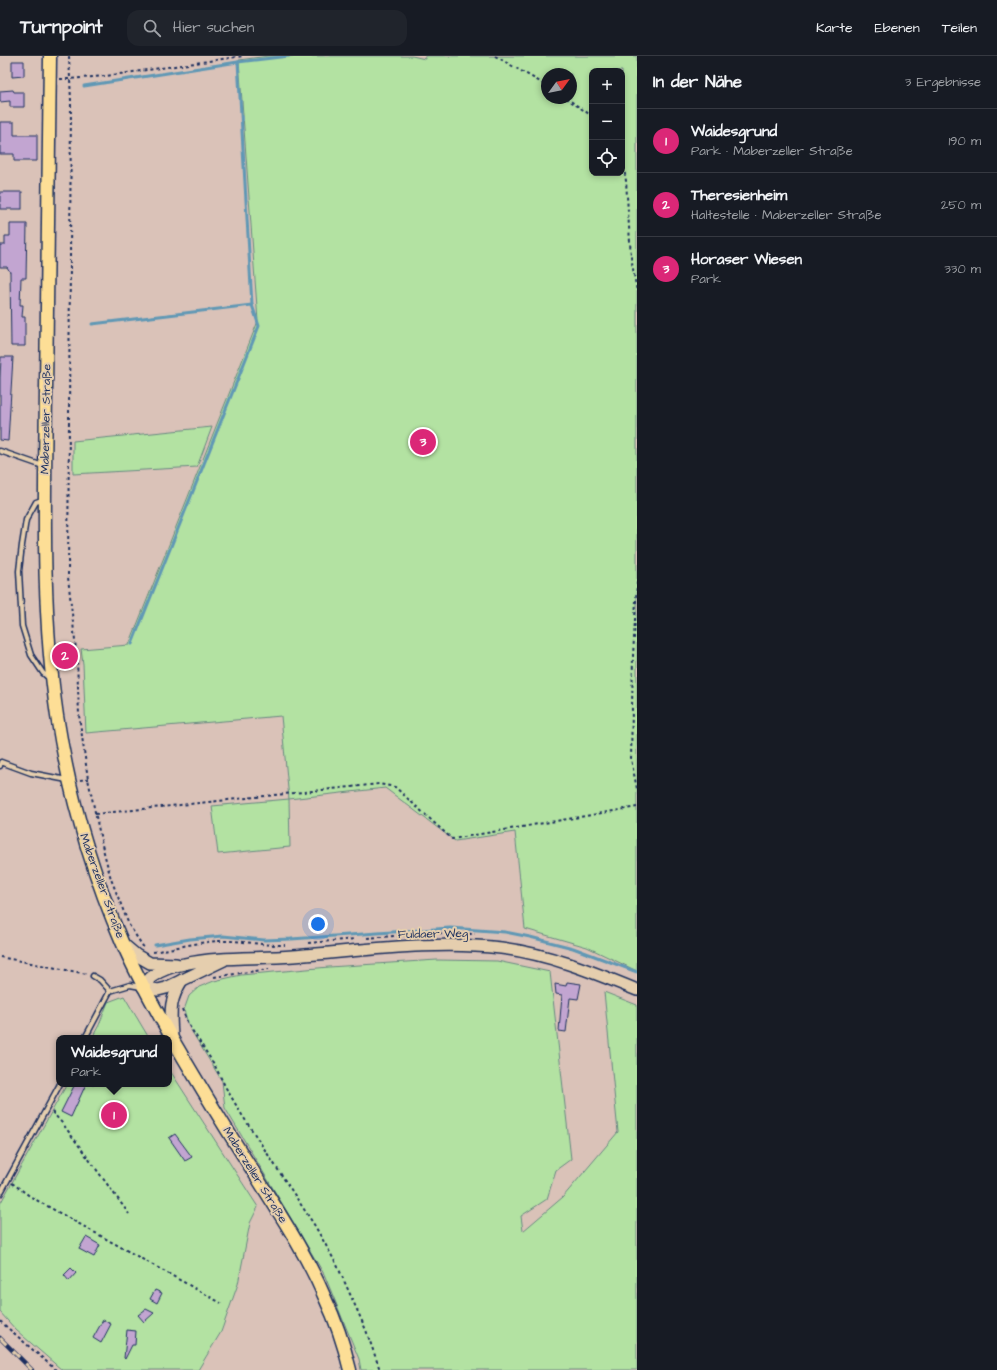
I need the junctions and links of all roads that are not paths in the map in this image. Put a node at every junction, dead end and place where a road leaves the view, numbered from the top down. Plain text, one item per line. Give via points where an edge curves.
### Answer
1 (50, 56) edge
2 (0, 451) edge
3 (45, 467) junction
4 (45, 500) junction
5 (53, 681) junction
6 (0, 764) edge
7 (70, 781) junction
8 (123, 944) junction
9 (224, 960) junction
10 (183, 964) junction
11 (93, 976) road end
12 (182, 980) junction
13 (143, 987) junction
14 (637, 990) edge
15 (110, 991) junction
16 (87, 1035) edge
17 (170, 1035) edge
18 (172, 1038) joint
19 (58, 1087) edge
20 (0, 1194) edge
21 (350, 1370) edge

1 - 3 main road, Maberzeller Straße
2 - 3 lane
3 - 4 main road, Maberzeller Straße
4 - 5 main road, Maberzeller Straße via 46,589
4 - 5 lane via 36,502 26,520 19,571 22,626 26,641 31,655 43,673
5 - 7 main road, Maberzeller Straße
6 - 7 lane
7 - 8 main road, Maberzeller Straße via 90,856
8 - 10 main road via 150,963
8 - 13 main road, Maberzeller Straße
9 - 10 main road, Fuldaer Weg
9 - 12 main road, Fuldaer Weg
9 - 14 main road, Fuldaer Weg via 425,945 469,945 503,948 558,960
10 - 13 main road, Fuldaer Weg via 152,976
11 - 15 lane
12 - 13 main road, Fuldaer Weg via 158,990
12 - 18 main road via 172,1001
13 - 15 lane via 130,985
13 - 17 main road, Maberzeller Straße
15 - 16 lane
18 - 21 main road, Maberzeller Straße via 302,1252 329,1306
19 - 20 lane

